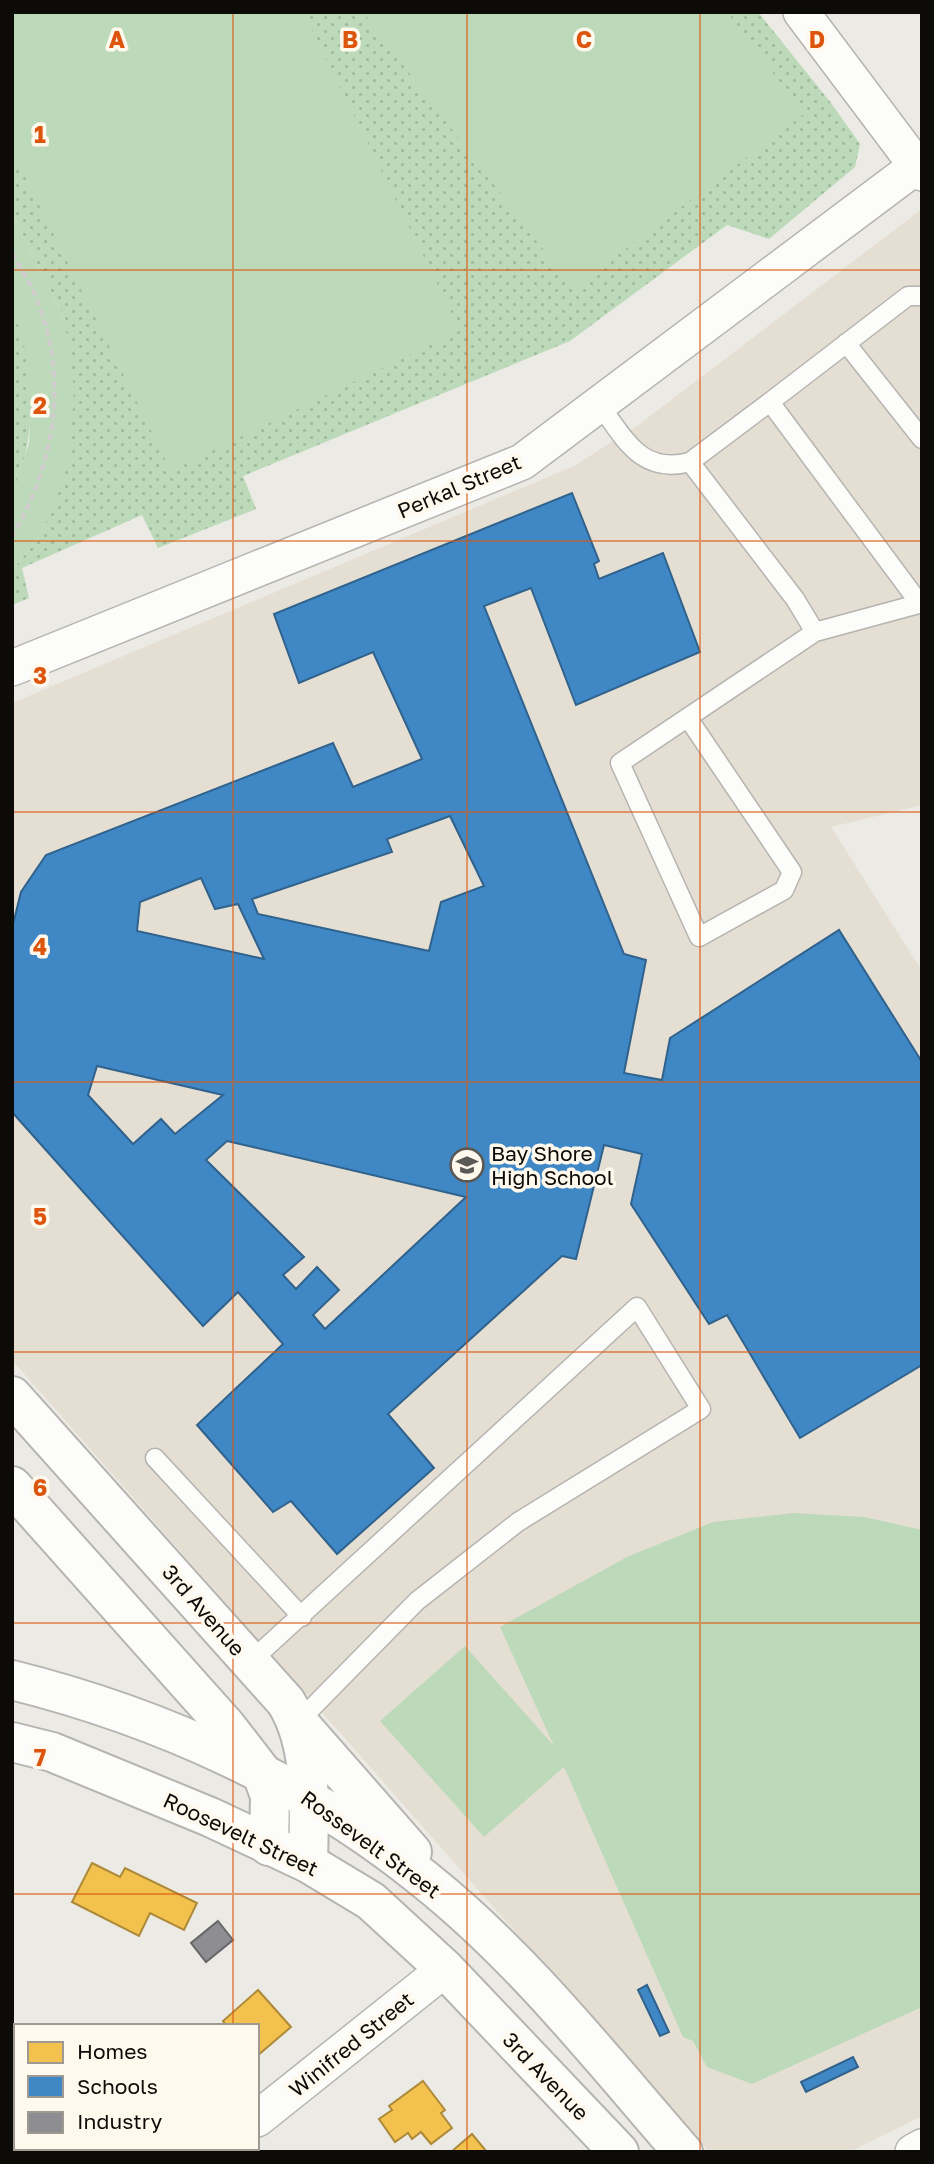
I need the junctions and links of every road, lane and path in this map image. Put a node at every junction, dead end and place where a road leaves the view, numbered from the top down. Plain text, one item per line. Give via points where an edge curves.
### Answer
1 (801, 12) edge
2 (920, 167) edge
3 (12, 253) edge
4 (922, 296) edge
5 (846, 343) junction
6 (770, 402) junction
7 (600, 404) junction
8 (922, 439) edge
9 (690, 462) junction
10 (12, 536) edge
11 (921, 603) edge
12 (815, 632) junction
13 (12, 668) edge
14 (688, 718) junction
15 (12, 1396) edge
16 (155, 1458) dead end
17 (12, 1486) edge
18 (117, 1514) junction
19 (75, 1557) junction
20 (302, 1616) junction
21 (250, 1662) junction
22 (12, 1680) edge
23 (298, 1722) junction
24 (12, 1742) edge
25 (261, 1771) junction
26 (310, 1797) junction
27 (269, 1846) junction
28 (308, 1863) junction
29 (425, 1879) junction
30 (445, 1969) junction
31 (259, 2117) edge
32 (922, 2147) edge
33 (619, 2152) edge
34 (683, 2152) edge
35 (913, 2152) edge

1 - 2 street
2 - 7 street, Perkal Street
3 - 10 path via 39,304 55,370 55,398 38,486
4 - 5 lane via 908,296
5 - 6 lane
5 - 8 lane
6 - 9 lane
6 - 11 lane
7 - 9 lane via 645,458 666,466
7 - 13 street, Perkal Street via 522,462
9 - 12 lane
11 - 12 lane
12 - 14 lane
14 - 14 lane via 620,763 699,937 784,890 792,872
15 - 18 main road, 3rd Avenue
16 - 20 lane
17 - 19 main road
18 - 19 main road
18 - 21 main road, 3rd Avenue
19 - 25 main road
20 - 21 lane
20 - 23 lane via 636,1307 701,1409 518,1522 417,1601
21 - 23 main road, 3rd Avenue
22 - 25 main road, Rossevelt Street via 85,1698
23 - 26 main road, 3rd Avenue
23 - 29 main road via 411,1850
24 - 27 main road, Roosevelt Street via 52,1752
25 - 26 main road, Rossevelt Street
25 - 27 main road via 270,1796
26 - 28 main road, 3rd Avenue
26 - 29 main road, Rossevelt Street
27 - 28 main road, Roosevelt Street
28 - 30 main road, Roosevelt Street via 371,1901
29 - 34 main road, Rossevelt Street via 525,1972
30 - 31 street, Winifred Street
30 - 33 main road, 3rd Avenue
32 - 35 street

